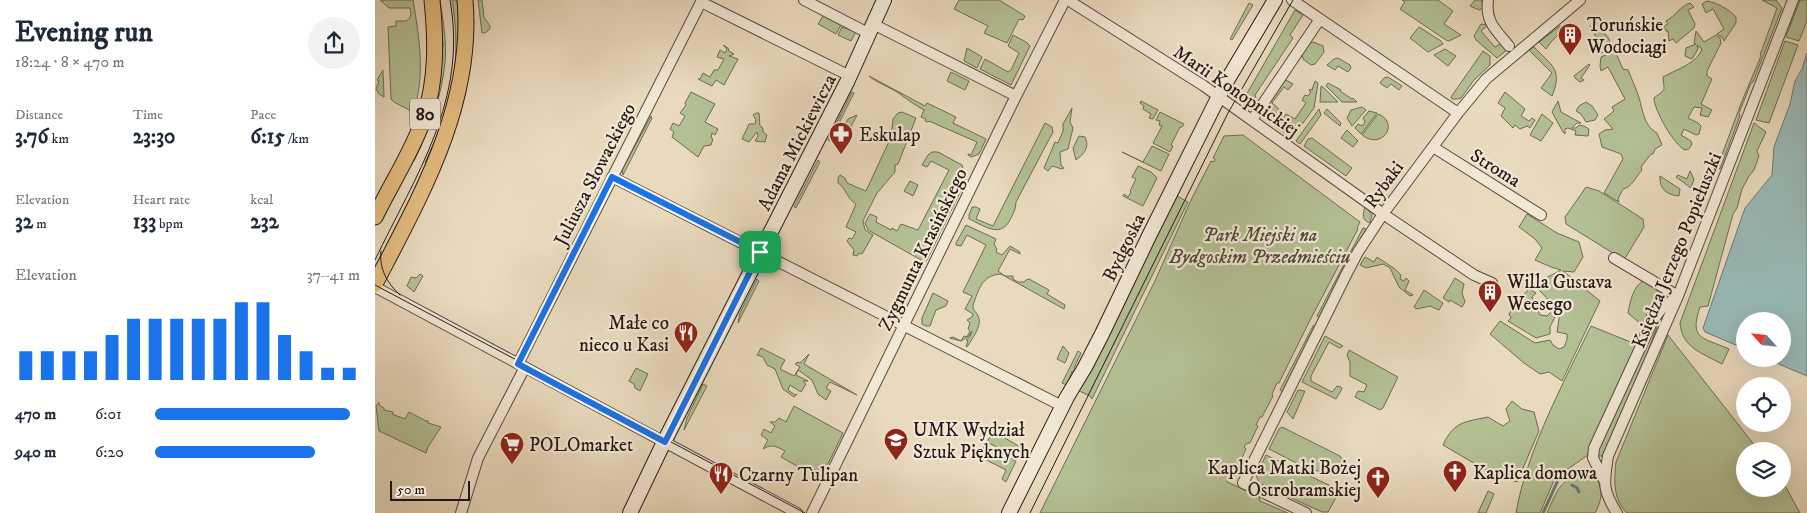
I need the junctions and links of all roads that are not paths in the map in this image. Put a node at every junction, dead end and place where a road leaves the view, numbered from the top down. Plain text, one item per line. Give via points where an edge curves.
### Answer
1 (432, 0) edge
2 (465, 0) edge
3 (804, 0) edge
4 (884, 0) edge
5 (1067, 0) edge
6 (1275, 0) edge
7 (1293, 0) edge
8 (1488, 0) edge
9 (1580, 0) edge
10 (1793, 0) edge
11 (702, 1) edge
12 (1320, 19) junction
13 (871, 29) junction
14 (1509, 46) dead end
15 (850, 76) junction
16 (1016, 96) junction
17 (1219, 96) junction
18 (1458, 113) junction
19 (1252, 120) junction
20 (1433, 147) junction
21 (612, 177) junction
22 (1383, 214) junction
23 (1541, 215) dead end
24 (375, 217) edge
25 (760, 252) junction
26 (1614, 258) dead end
27 (1492, 283) dead end
28 (375, 286) edge
29 (1678, 296) junction
30 (904, 327) junction
31 (521, 365) junction
32 (1062, 406) junction
33 (665, 442) junction
34 (1605, 481) junction
35 (461, 513) edge
36 (630, 513) edge
37 (797, 513) edge
38 (812, 513) edge
39 (1009, 513) edge
40 (1306, 513) edge
41 (1617, 513) edge

1 - 24 main road, 80 via 434,69 428,103 414,140
2 - 28 main road, 80 via 463,70 451,122 430,175
3 - 13 street
4 - 13 street, Adama Mickiewicza
5 - 16 street, Zygmunta Krasińskiego
5 - 17 street, Marii Konopnickiej
6 - 17 street, Bydgoska
7 - 12 street
8 - 14 street via 1489,20
9 - 18 street, Rybaki via 1493,72
10 - 29 street, Księdza Jerzego Popiełuszki
11 - 15 street
11 - 21 street, Juliusza Słowackiego
12 - 18 street
12 - 19 street
13 - 15 street, Adama Mickiewicza
13 - 16 street
15 - 25 street, Adama Mickiewicza
16 - 30 street, Zygmunta Krasińskiego
17 - 19 street, Marii Konopnickiej
17 - 32 street, Bydgoska via 1102,334
18 - 20 street, Rybaki
19 - 22 street, Marii Konopnickiej
20 - 22 street, Rybaki
20 - 23 street, Stroma
21 - 25 street
21 - 31 street, Juliusza Słowackiego
22 - 27 street, Marii Konopnickiej via 1474,275
22 - 40 street, Rybaki via 1358,252 1243,484
25 - 30 street
25 - 33 street, Adama Mickiewicza
26 - 29 street
28 - 31 street
29 - 34 street, Księdza Jerzego Popiełuszki via 1608,456
29 - 34 street via 1653,320 1594,448 1593,458
30 - 32 street
30 - 38 street, Zygmunta Krasińskiego
31 - 33 street
31 - 35 street, Juliusza Słowackiego via 478,458
32 - 39 street, Bydgoska
33 - 36 street, Adama Mickiewicza
33 - 37 street
34 - 41 street, Księdza Jerzego Popiełuszki via 1607,498

